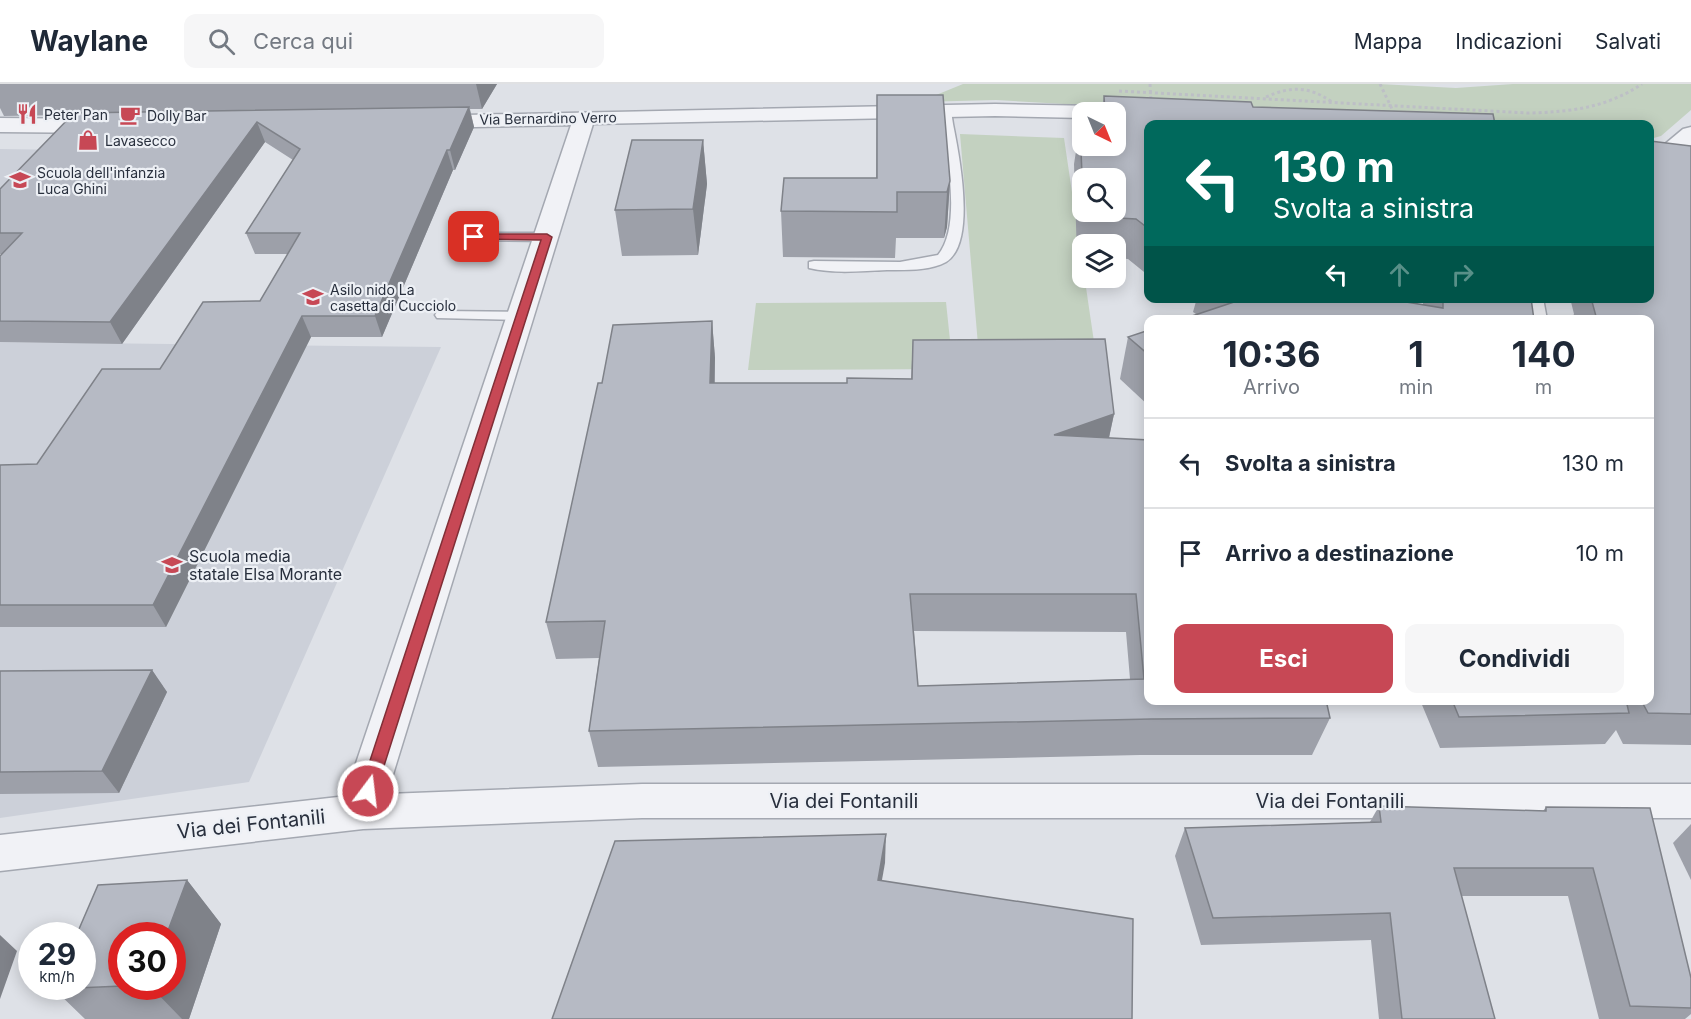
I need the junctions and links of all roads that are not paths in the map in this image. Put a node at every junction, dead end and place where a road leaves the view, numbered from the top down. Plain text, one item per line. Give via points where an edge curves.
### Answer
1 (945, 111) junction
2 (1072, 112) edge
3 (584, 118) junction
4 (404, 121) edge
5 (0, 125) edge
6 (126, 125) edge
7 (1691, 134) edge
8 (1655, 158) edge
9 (1691, 163) edge
10 (474, 237) dead end
11 (547, 237) junction
12 (814, 265) dead end
13 (442, 315) dead end
14 (521, 316) junction
15 (1691, 801) edge
16 (363, 812) junction
17 (0, 853) edge

1 - 2 street, Via Bernardino Verro
1 - 3 street, Via Bernardino Verro
1 - 12 lane via 958,223 951,249 944,258 921,264
3 - 4 street, Via Bernardino Verro
3 - 11 street
5 - 6 street
7 - 8 street
8 - 9 street
10 - 11 lane
11 - 14 street
13 - 14 lane
14 - 16 street via 373,770
15 - 16 street, Via dei Fontanili via 642,801
16 - 17 street, Via dei Fontanili

